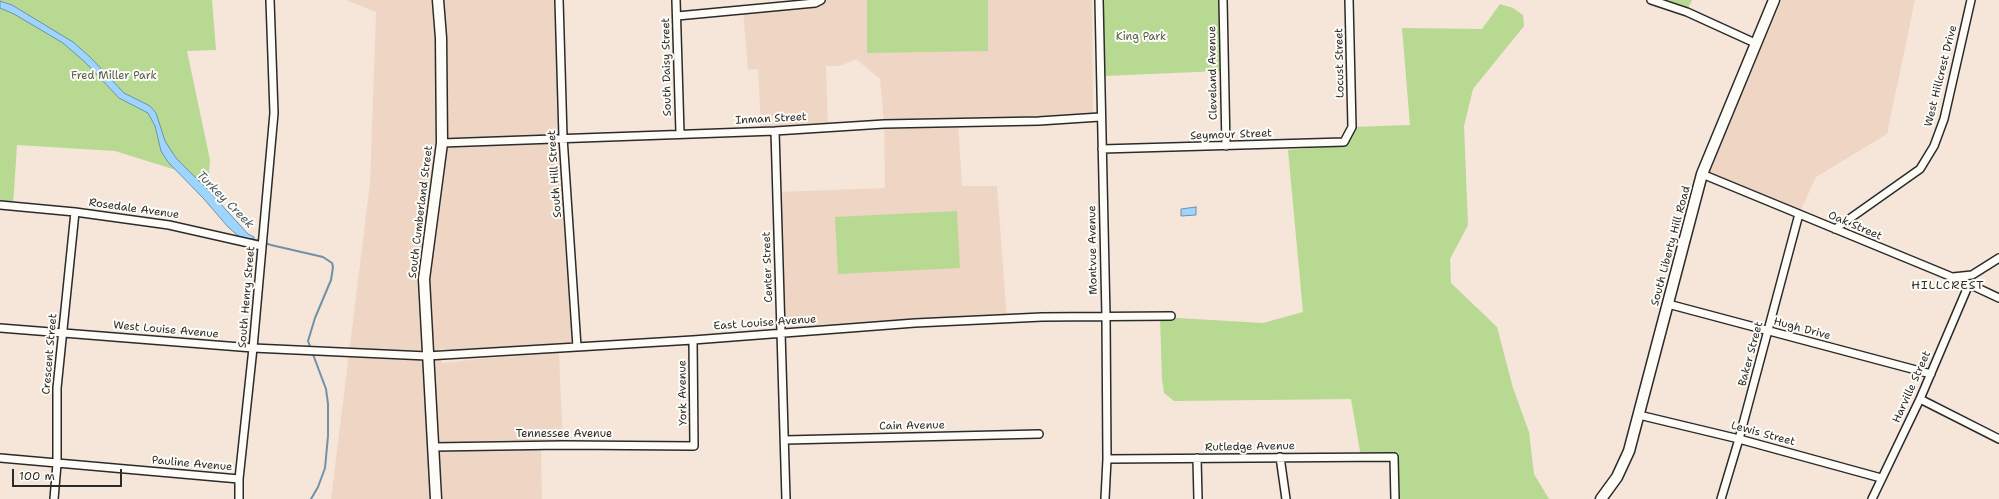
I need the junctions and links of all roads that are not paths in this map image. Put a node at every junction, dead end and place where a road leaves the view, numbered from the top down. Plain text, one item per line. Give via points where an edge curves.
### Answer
1 (270, 0) edge
2 (438, 0) edge
3 (559, 0) edge
4 (676, 0) edge
5 (1099, 0) edge
6 (1223, 0) edge
7 (1350, 0) edge
8 (1651, 0) edge
9 (1774, 0) edge
10 (1971, 0) edge
11 (817, 1) edge
12 (677, 16) junction
13 (1755, 43) junction
14 (1100, 117) junction
15 (1352, 127) joint
16 (775, 130) junction
17 (680, 133) junction
18 (563, 138) junction
19 (442, 143) junction
20 (1226, 146) junction
21 (1102, 149) junction
22 (1702, 174) junction
23 (0, 205) edge
24 (75, 212) junction
25 (1799, 214) junction
26 (1835, 230) junction
27 (262, 246) junction
28 (1999, 258) edge
29 (1953, 277) junction
30 (1969, 284) junction
31 (1999, 298) edge
32 (1668, 304) junction
33 (1106, 316) junction
34 (1171, 316) dead end
35 (0, 328) edge
36 (1768, 331) junction
37 (63, 333) junction
38 (781, 333) junction
39 (693, 340) junction
40 (577, 347) junction
41 (253, 348) junction
42 (427, 356) junction
43 (1930, 374) junction
44 (1920, 399) junction
45 (1639, 415) junction
46 (1039, 434) dead end
47 (1739, 439) junction
48 (1999, 439) edge
49 (785, 440) junction
50 (694, 446) joint
51 (433, 447) junction
52 (1280, 457) junction
53 (0, 458) edge
54 (1197, 458) junction
55 (1107, 459) junction
56 (57, 464) junction
57 (1881, 478) junction
58 (239, 479) junction
59 (54, 499) edge
60 (239, 499) edge
61 (436, 499) edge
62 (786, 499) edge
63 (1105, 499) edge
64 (1198, 499) edge
65 (1286, 499) edge
66 (1395, 499) edge
67 (1601, 499) edge
68 (1721, 499) edge
69 (1872, 499) edge

1 - 27 street, South Henry Street via 274,113
2 - 19 street, South Cumberland Street
3 - 18 street, South Hill Street
4 - 12 street, South Daisy Street
5 - 14 street, Montvue Avenue
6 - 20 street, Cleveland Avenue
7 - 15 street, Locust Street
8 - 13 street via 1686,12
9 - 13 street, South Liberty Hill Road
10 - 26 street, West Hillcrest Drive via 1944,119 1934,146 1920,169
11 - 12 street
12 - 17 street, South Daisy Street
13 - 22 street, South Liberty Hill Road
14 - 16 street, Inman Street
14 - 21 street, Montvue Avenue
15 - 20 street, Seymour Street via 1344,142
16 - 17 street, Inman Street
16 - 38 street, Center Street
17 - 18 street, Inman Street
18 - 19 street, Inman Street
18 - 40 street, South Hill Street
19 - 42 street, South Cumberland Street via 424,279
20 - 21 street, Seymour Street
21 - 33 street, Montvue Avenue
22 - 25 street, Oak Street
22 - 32 street, South Liberty Hill Road
23 - 24 street, Rosedale Avenue
24 - 27 street, Rosedale Avenue via 169,224
24 - 37 street, Crescent Street
25 - 26 street, Oak Street
25 - 36 street, Baker Street
26 - 29 street, Oak Street
27 - 41 street, South Henry Street
28 - 29 street via 1972,275
29 - 30 street, Oak Street
30 - 31 street, Oak Street
30 - 43 street, Harville Street
32 - 36 street, Hugh Drive
32 - 45 street, South Liberty Hill Road
33 - 34 street, East Louise Avenue
33 - 38 street, East Louise Avenue via 921,323
33 - 55 street, Montvue Avenue
35 - 37 street, West Louise Avenue
36 - 43 street, Hugh Drive
36 - 47 street, Baker Street
37 - 41 street, West Louise Avenue
37 - 56 street, Crescent Street via 57,388
38 - 39 street, East Louise Avenue
38 - 49 street, Center Street
39 - 40 street, East Louise Avenue
39 - 50 street, York Avenue
40 - 42 street, East Louise Avenue
41 - 42 street, West Louise Avenue
41 - 58 street, South Henry Street
42 - 51 street, South Cumberland Street
43 - 44 street, Harville Street
44 - 48 street
44 - 57 street, Harville Street
45 - 47 street, Lewis Street
45 - 67 street, South Liberty Hill Road via 1630,451 1617,477
46 - 49 street, Cain Avenue
47 - 57 street, Lewis Street
47 - 68 street, Baker Street
49 - 62 street, Center Street
50 - 51 street, Tennessee Avenue
51 - 61 street, South Cumberland Street
52 - 54 street, Rutledge Avenue
52 - 65 street
52 - 66 street, Rutledge Avenue via 1394,457
53 - 56 street, Pauline Avenue
54 - 55 street, Rutledge Avenue
54 - 64 street
55 - 63 street, Montvue Avenue
56 - 58 street, Pauline Avenue
56 - 59 street, Crescent Street
57 - 69 street, Harville Street
58 - 60 street, South Henry Street

